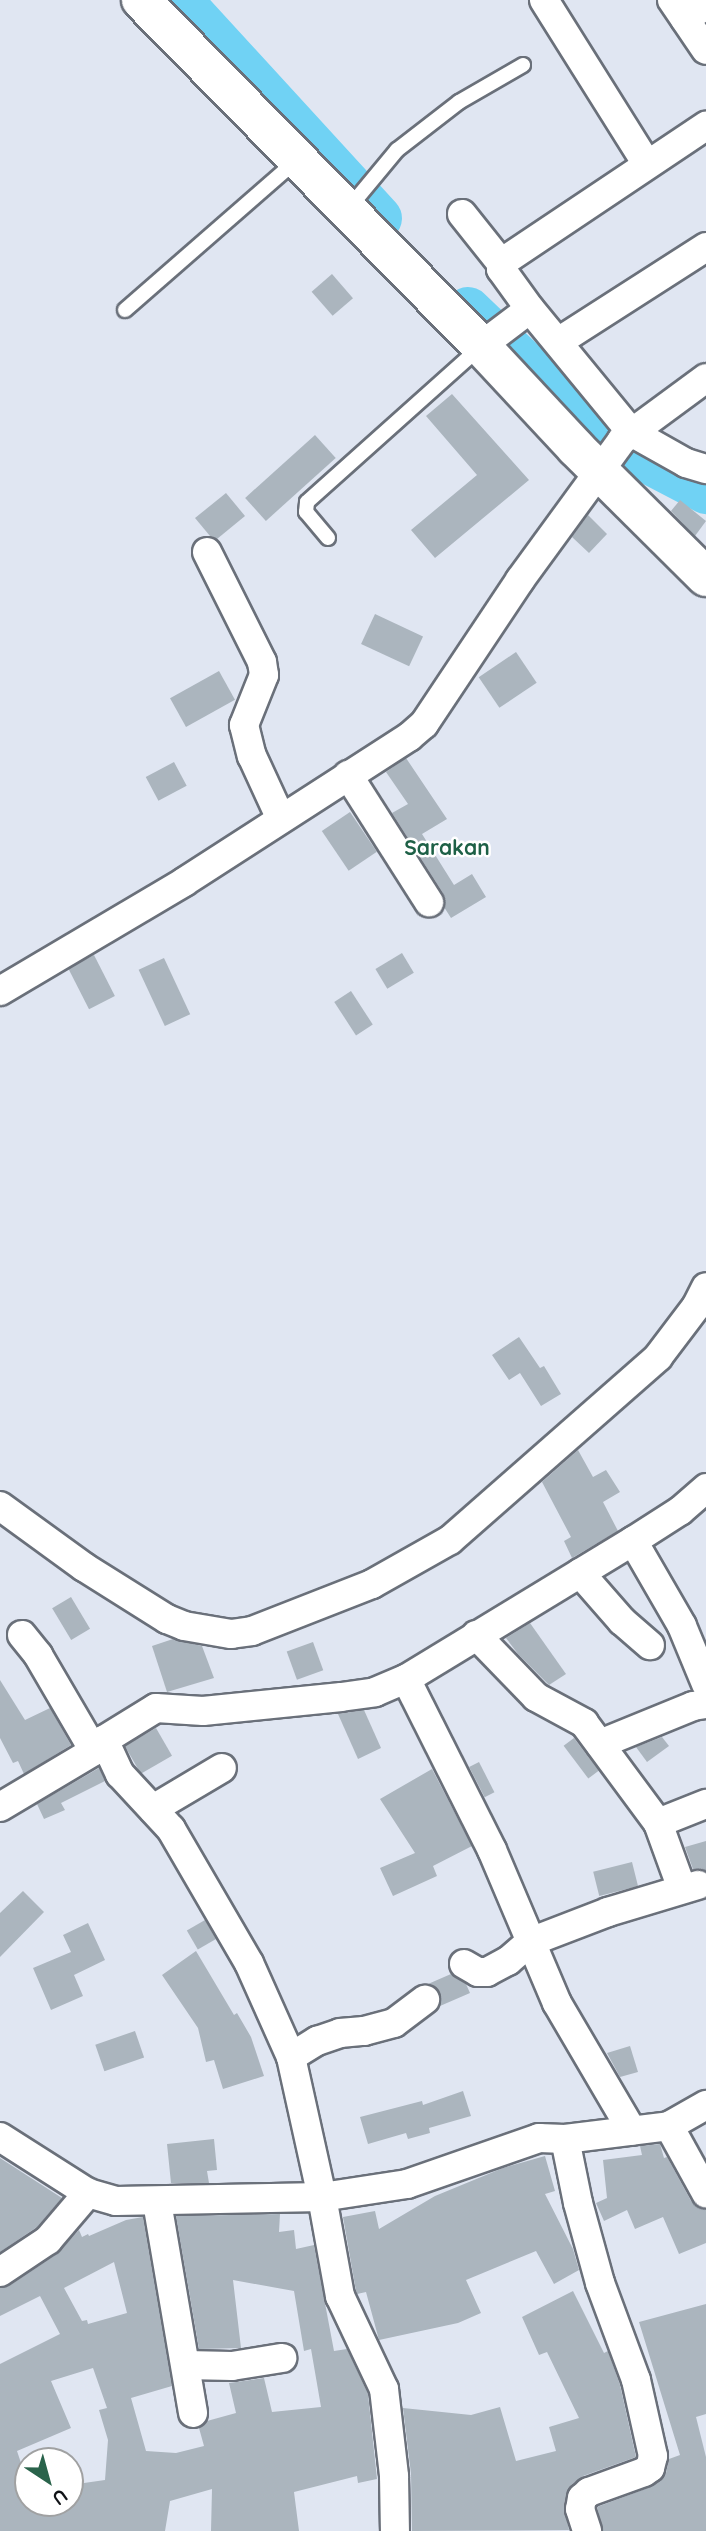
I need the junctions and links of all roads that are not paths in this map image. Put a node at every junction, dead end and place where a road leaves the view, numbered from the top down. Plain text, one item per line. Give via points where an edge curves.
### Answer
1 (141, 0) edge
2 (544, 0) edge
3 (687, 8) edge
4 (706, 50) edge
5 (523, 65) dead end
6 (706, 126) edge
7 (298, 159) junction
8 (647, 164) junction
9 (348, 209) junction
10 (462, 214) dead end
11 (706, 247) edge
12 (501, 263) junction
13 (125, 310) dead end
14 (525, 311) junction
15 (486, 342) junction
16 (558, 342) junction
17 (706, 378) edge
18 (614, 451) junction
19 (706, 469) edge
20 (328, 538) dead end
21 (207, 552) dead end
22 (706, 578) edge
23 (348, 775) junction
24 (281, 818) junction
25 (429, 902) dead end
26 (0, 991) edge
27 (706, 1287) edge
28 (702, 1496) edge
29 (0, 1506) edge
30 (633, 1541) junction
31 (580, 1573) junction
32 (22, 1635) dead end
33 (477, 1635) junction
34 (650, 1645) dead end
35 (406, 1679) junction
36 (706, 1684) edge
37 (706, 1704) edge
38 (600, 1744) junction
39 (99, 1746) junction
40 (222, 1768) dead end
41 (706, 1804) edge
42 (0, 1807) edge
43 (153, 1809) junction
44 (658, 1823) junction
45 (530, 1942) junction
46 (464, 1964) dead end
47 (425, 2000) dead end
48 (291, 2057) junction
49 (706, 2105) edge
50 (669, 2126) junction
51 (632, 2131) junction
52 (0, 2137) edge
53 (565, 2140) junction
54 (88, 2193) junction
55 (706, 2193) edge
56 (322, 2197) junction
57 (157, 2202) junction
58 (0, 2272) edge
59 (282, 2358) dead end
60 (186, 2365) junction
61 (193, 2413) dead end
62 (395, 2531) edge
63 (587, 2531) edge

1 - 7 street
2 - 8 street
3 - 4 street
5 - 9 lane via 458,102 397,149
6 - 8 street
7 - 9 street
7 - 13 lane
8 - 12 street
9 - 15 street
10 - 12 street
11 - 16 street
12 - 14 street
14 - 15 street
14 - 16 street
15 - 18 street
15 - 20 lane via 307,502 306,512
16 - 18 street
17 - 18 street
18 - 19 street
18 - 22 street
18 - 23 street via 520,580 436,710 409,737
21 - 24 street via 262,662 264,676 244,725 252,756
23 - 24 street
23 - 25 street
24 - 26 street via 115,925
27 - 29 street via 658,1357 450,1540 372,1584 252,1631 231,1634 167,1619
28 - 30 street
30 - 31 street
30 - 36 street via 682,1626
31 - 33 street
31 - 34 street
32 - 39 street
33 - 35 street
33 - 38 street via 536,1697 584,1723
35 - 39 street via 375,1692 341,1697 203,1710 156,1708
35 - 45 street via 492,1850
37 - 38 street
38 - 44 street
39 - 42 street
39 - 43 street
40 - 43 street
41 - 44 street
43 - 48 street via 171,1829 249,1963
44 - 45 street via 691,1887
45 - 46 street via 487,1972
45 - 51 street via 557,2003
47 - 48 street via 394,2023 340,2033
48 - 56 street
49 - 50 street
50 - 51 street
50 - 55 street
51 - 53 street
52 - 54 street
53 - 56 street via 538,2138 407,2184
53 - 63 street via 600,2283 636,2380 653,2456 644,2472 582,2498 580,2509
54 - 57 street via 116,2201
54 - 58 street via 48,2240
56 - 57 street
56 - 62 street via 340,2296 384,2389
57 - 60 street
59 - 60 street via 232,2366
60 - 61 street

